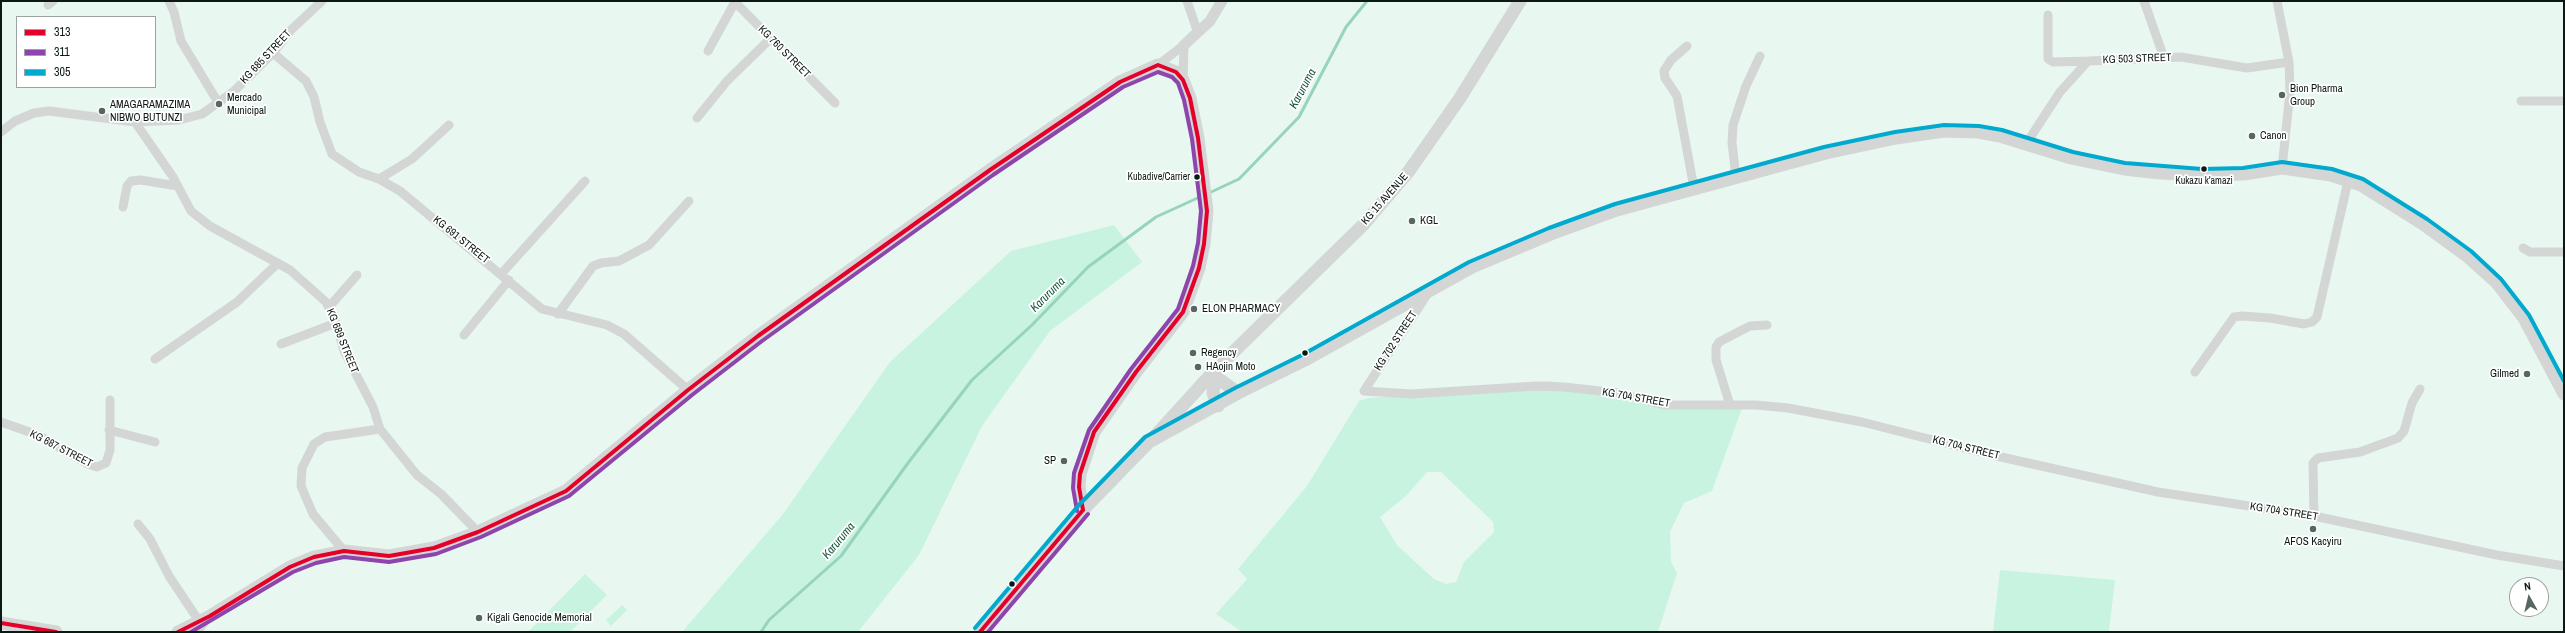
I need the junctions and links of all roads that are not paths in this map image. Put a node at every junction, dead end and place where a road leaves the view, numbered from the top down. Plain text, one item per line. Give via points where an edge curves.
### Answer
1 (169, 1) edge
2 (322, 1) edge
3 (735, 1) edge
4 (1187, 1) edge
5 (1222, 1) edge
6 (1520, 1) edge
7 (2144, 1) edge
8 (2278, 1) edge
9 (2048, 15) dead end
10 (1198, 32) junction
11 (770, 39) junction
12 (1184, 45) junction
13 (1687, 46) dead end
14 (708, 51) dead end
15 (273, 53) junction
16 (1760, 56) dead end
17 (2164, 58) junction
18 (2088, 61) junction
19 (2289, 62) junction
20 (1158, 65) junction
21 (1183, 80) junction
22 (2521, 101) dead end
23 (2564, 101) edge
24 (835, 103) dead end
25 (219, 104) junction
26 (696, 118) dead end
27 (135, 122) junction
28 (449, 125) dead end
29 (1, 132) edge
30 (2026, 144) junction
31 (2282, 168) junction
32 (1736, 177) junction
33 (379, 179) junction
34 (585, 181) dead end
35 (2348, 181) junction
36 (177, 186) junction
37 (1694, 188) junction
38 (689, 201) dead end
39 (123, 207) dead end
40 (2523, 248) dead end
41 (2564, 252) edge
42 (278, 264) junction
43 (502, 273) junction
44 (357, 275) dead end
45 (509, 280) junction
46 (1429, 291) junction
47 (329, 307) junction
48 (558, 314) junction
49 (336, 323) junction
50 (1768, 324) dead end
51 (464, 335) dead end
52 (281, 344) dead end
53 (156, 359) dead end
54 (1216, 372) junction
55 (2195, 372) dead end
56 (1197, 389) junction
57 (2420, 389) dead end
58 (688, 390) junction
59 (1364, 391) joint
60 (1238, 393) junction
61 (2564, 394) edge
62 (110, 400) dead end
63 (1730, 405) junction
64 (1218, 406) junction
65 (1200, 415) junction
66 (1, 422) edge
67 (380, 429) junction
68 (109, 430) junction
69 (155, 442) dead end
70 (1149, 442) junction
71 (1083, 510) junction
72 (2314, 516) junction
73 (138, 524) dead end
74 (478, 532) junction
75 (344, 551) junction
76 (2564, 566) edge
77 (1, 623) edge
78 (202, 623) edge
79 (56, 632) edge
80 (178, 632) edge
81 (980, 632) edge

1 - 25 street via 181,41
2 - 15 street, KG 685 STREET via 291,30
3 - 11 street, KG 760 STREET
3 - 14 street
4 - 10 street
5 - 10 street via 1210,21
6 - 54 main road, KG 15 AVENUE via 1453,110 1409,171 1364,224
7 - 17 street
8 - 19 street
9 - 18 street via 2048,59 2053,62
10 - 12 street
11 - 24 street, KG 760 STREET
11 - 26 street via 727,81
12 - 20 street
12 - 21 street
13 - 37 street via 1671,60 1664,71 1665,78 1677,96
15 - 25 street, KG 685 STREET
15 - 33 street, KG 691 STREET via 306,80 332,154 359,172
16 - 32 street via 1746,86 1733,125 1732,143
17 - 18 street, KG 503 STREET
17 - 19 street, KG 503 STREET via 2181,57 2247,68
18 - 30 street, KG 503 STREET via 2060,92
19 - 31 street via 2290,92
20 - 21 main road via 1176,72
20 - 58 main road via 1120,82 997,166 758,336
21 - 71 main road via 1190,98 1198,138 1207,211 1199,268 1183,312 1127,384 1094,432 1080,480
22 - 23 street
25 - 27 street, KG 685 STREET via 202,114 179,120
27 - 29 street, KG 685 STREET via 49,111 34,113 15,121
27 - 36 street, KG 689 STREET
28 - 33 street via 412,158
30 - 31 main road via 2071,158 2160,174 2244,174
30 - 32 main road via 1978,132 1944,131 1826,153
31 - 35 main road via 2331,175
32 - 37 main road
33 - 43 street, KG 691 STREET via 419,205
34 - 43 street
35 - 55 street via 2316,317 2312,322 2304,324 2270,318 2234,317
35 - 61 main road via 2361,185 2423,224 2497,282 2524,318
36 - 39 street via 141,180 131,181 127,186
36 - 42 street, KG 689 STREET via 191,211 210,226
37 - 46 main road via 1617,210 1550,234 1472,267
38 - 48 street via 649,245 619,261 593,266
40 - 41 street via 2530,252
42 - 47 street, KG 689 STREET via 290,270
42 - 53 street via 237,302
43 - 45 street, KG 691 STREET
44 - 47 street
45 - 48 street, KG 691 STREET via 542,309
45 - 51 street
46 - 59 street, KG 702 STREET
46 - 60 main road via 1305,360
47 - 49 street, KG 689 STREET
48 - 58 street, KG 691 STREET via 607,325 624,334
49 - 52 street
49 - 67 street, KG 689 STREET via 344,351 373,407
50 - 63 street via 1750,326 1719,342 1716,347 1716,360
54 - 56 main road, KG 15 AVENUE
54 - 60 main road
54 - 64 main road via 1213,393
56 - 65 main road
56 - 70 main road, KG 15 AVENUE
57 - 72 street via 2412,403 2404,431 2398,438 2360,452 2318,458 2313,463
58 - 74 main road via 566,492
59 - 63 street, KG 704 STREET via 1411,394 1536,386 1564,387 1619,393 1664,404
60 - 64 main road
62 - 68 street, KG 687 STREET
63 - 72 street, KG 704 STREET via 1803,411 1862,422 1992,455 2158,492
64 - 65 main road
65 - 70 main road
66 - 68 street, KG 687 STREET via 38,435 97,467 106,463 110,450
67 - 74 street, KG 689 STREET via 417,475 441,494
67 - 75 street via 325,437 314,444 302,468 301,486 313,514
68 - 69 street
70 - 71 main road, KG 15 AVENUE
71 - 81 main road, KG 15 AVENUE
72 - 76 street, KG 704 STREET via 2497,555
73 - 78 street via 150,539 169,576
74 - 75 main road via 434,548 390,556
75 - 78 main road via 314,557 290,567
77 - 79 main road
78 - 80 main road

